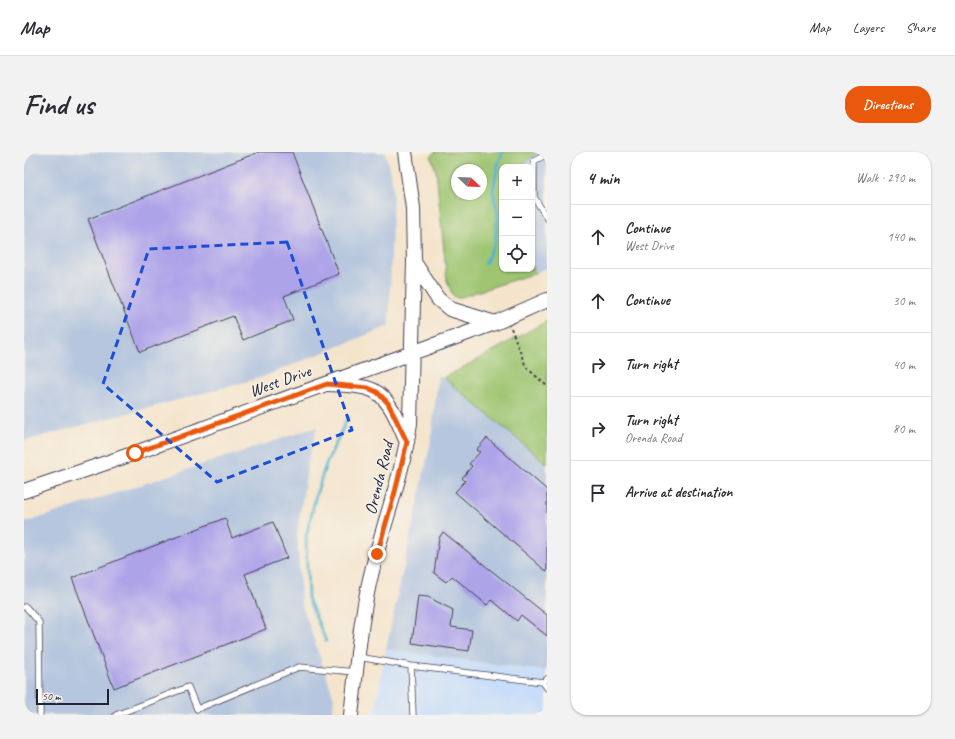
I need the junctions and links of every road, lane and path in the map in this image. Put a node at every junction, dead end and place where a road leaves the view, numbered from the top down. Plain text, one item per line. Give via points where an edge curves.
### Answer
1 (405, 152) edge
2 (547, 154) edge
3 (547, 218) edge
4 (414, 262) junction
5 (547, 300) edge
6 (508, 317) junction
7 (495, 323) junction
8 (412, 353) junction
9 (327, 384) junction
10 (547, 386) edge
11 (407, 442) junction
12 (24, 491) edge
13 (24, 607) edge
14 (358, 657) junction
15 (411, 666) junction
16 (356, 672) junction
17 (545, 681) edge
18 (547, 688) edge
19 (40, 715) edge
20 (116, 715) edge
21 (351, 715) edge
22 (413, 715) edge

1 - 4 street, Orenda Road via 413,208
2 - 3 lane via 534,161 534,197
4 - 7 street via 438,299 450,309
4 - 8 street, Orenda Road
5 - 6 street, West Drive
6 - 7 street, West Drive
6 - 10 path via 526,367
7 - 8 street, West Drive
8 - 9 street, West Drive
8 - 11 street, Orenda Road
9 - 11 street via 368,388 377,392 388,403
9 - 12 street, West Drive
11 - 14 street, Orenda Road via 368,588
13 - 19 lane via 39,622
14 - 15 lane
14 - 16 street, Orenda Road
15 - 17 lane
15 - 22 lane
16 - 20 lane via 299,667 197,709 188,687
16 - 21 street, Orenda Road
17 - 18 lane

